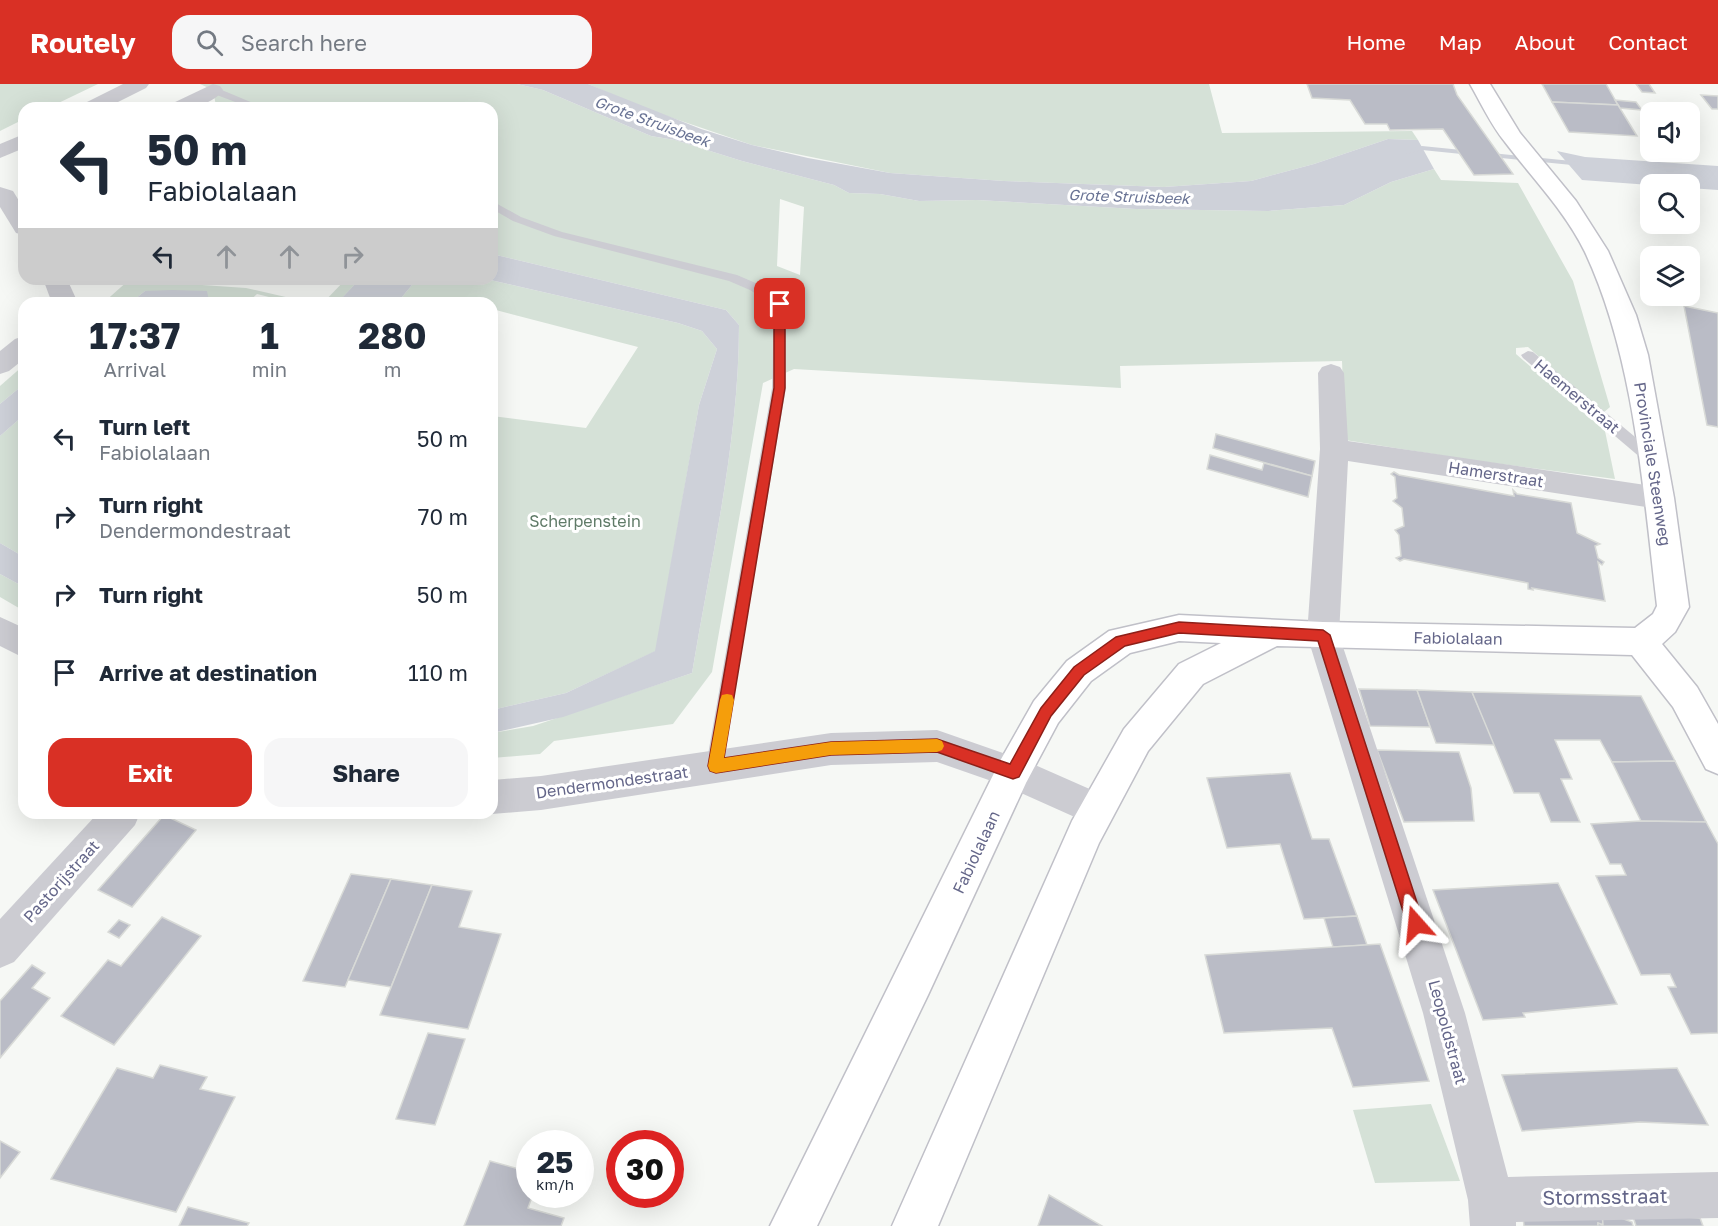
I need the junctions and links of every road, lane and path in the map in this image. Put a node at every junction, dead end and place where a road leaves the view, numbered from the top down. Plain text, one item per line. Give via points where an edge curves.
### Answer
1 (139, 84) edge
2 (1480, 84) edge
3 (206, 87) edge
4 (102, 102) edge
5 (185, 102) edge
6 (245, 102) edge
7 (18, 143) edge
8 (0, 152) edge
9 (10, 192) edge
10 (498, 208) edge
11 (18, 213) edge
12 (18, 350) edge
13 (1528, 355) dead end
14 (0, 365) edge
15 (1330, 373) dead end
16 (1334, 450) junction
17 (1653, 460) junction
18 (1659, 498) junction
19 (0, 630) edge
20 (1275, 632) junction
21 (1323, 635) junction
22 (18, 640) edge
23 (1641, 642) junction
24 (1714, 741) edge
25 (716, 766) junction
26 (1013, 772) junction
27 (498, 797) edge
28 (1097, 810) junction
29 (117, 819) edge
30 (0, 948) edge
31 (1718, 1195) edge
32 (1492, 1213) edge
33 (794, 1226) edge
34 (915, 1226) edge

1 - 4 street
2 - 17 main road, Provinciale Steenweg via 1511,136 1579,221 1596,251 1635,355
3 - 5 street
3 - 6 lane
7 - 8 street
9 - 11 street
10 - 25 lane via 558,234 733,278 780,304 779,388
12 - 14 street
13 - 17 lane, Haemerstraat
15 - 16 street
16 - 18 street, Hamerstraat
16 - 21 street
17 - 18 main road, Provinciale Steenweg
18 - 23 main road, Provinciale Steenweg via 1673,607 1664,623
19 - 22 street
20 - 21 main road, Fabiolalaan
20 - 26 main road, Fabiolalaan via 1179,628 1121,641 1079,671 1046,712
20 - 28 main road via 1191,674 1136,740
21 - 23 main road, Fabiolalaan
21 - 32 street, Leopoldstraat via 1444,1013
23 - 24 main road
25 - 26 street, Dendermondestraat via 831,749 937,746
25 - 27 street, Dendermondestraat
26 - 28 street, Dendermondestraat
26 - 33 main road, Fabiolalaan
28 - 34 main road
29 - 30 street, Pastorijstraat
31 - 32 street, Stormsstraat

